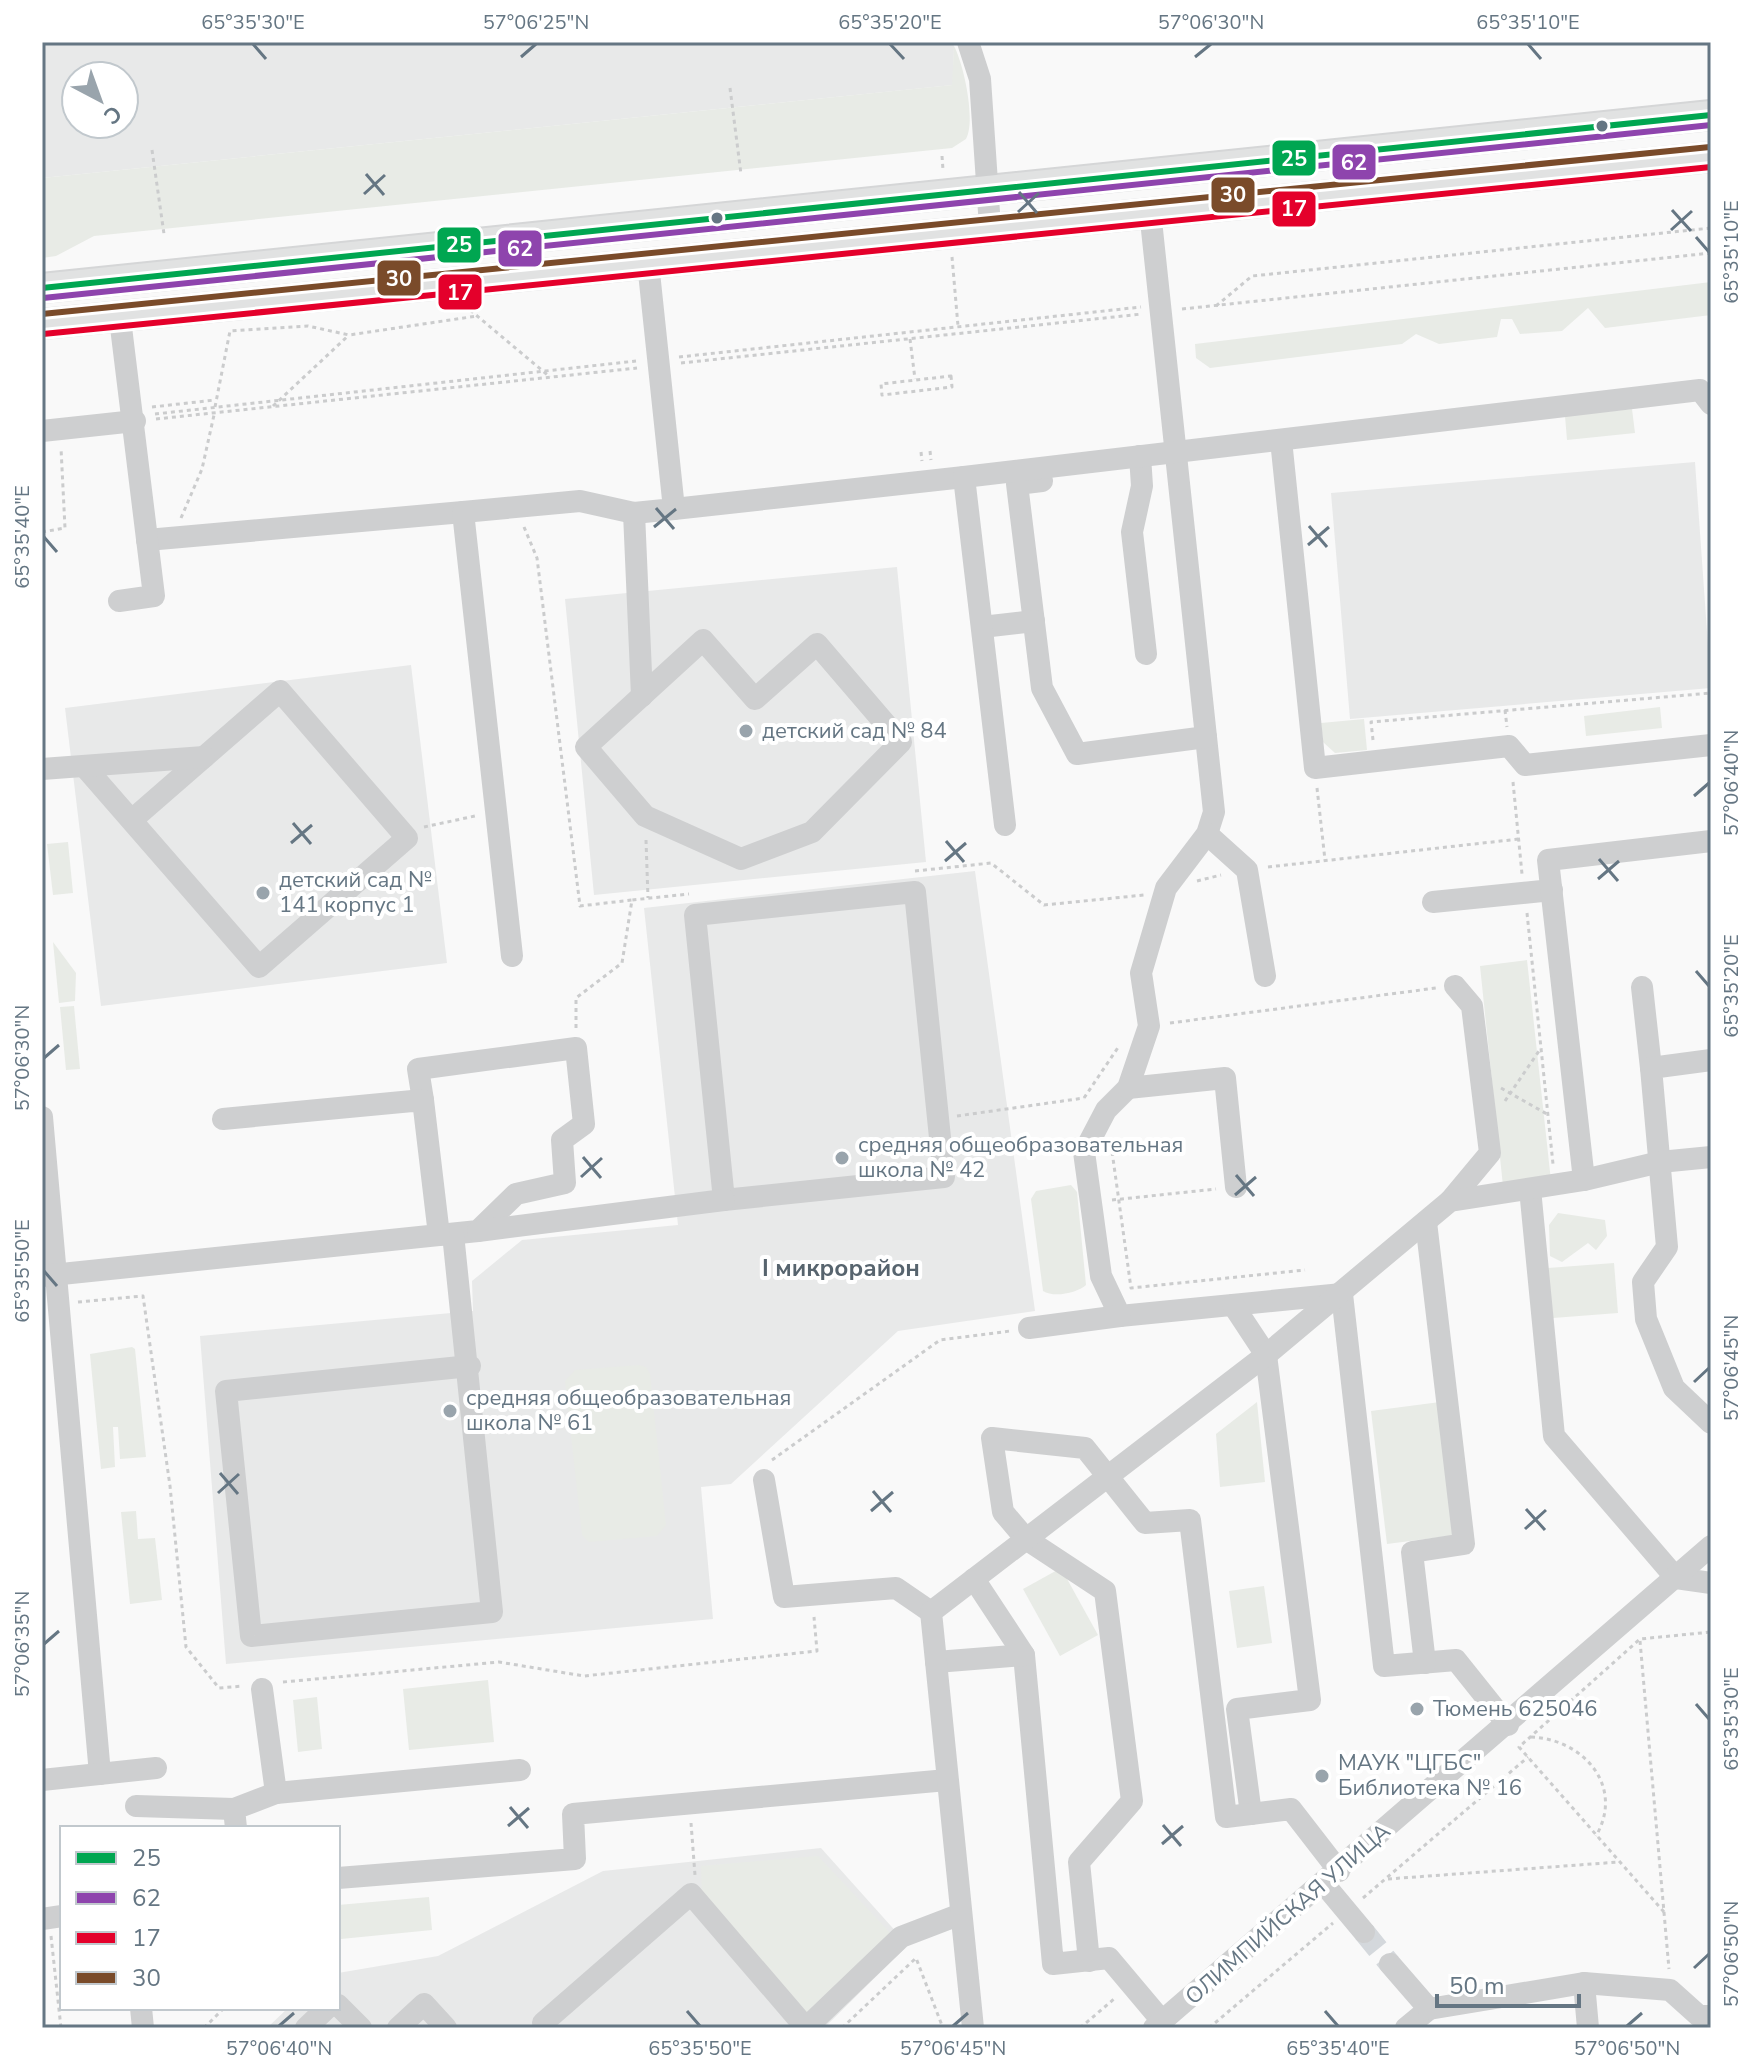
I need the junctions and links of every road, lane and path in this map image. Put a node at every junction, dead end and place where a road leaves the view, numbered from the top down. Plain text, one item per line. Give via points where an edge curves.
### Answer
1 (968, 42) edge
2 (730, 88) dead end
3 (1711, 115) edge
4 (152, 150) dead end
5 (1711, 157) edge
6 (741, 174) dead end
7 (987, 189) junction
8 (1150, 211) junction
9 (990, 227) junction
10 (1711, 228) edge
11 (164, 234) dead end
12 (951, 245) dead end
13 (1711, 253) edge
14 (648, 263) junction
15 (441, 285) junction
16 (42, 288) edge
17 (1216, 306) junction
18 (1162, 312) junction
19 (477, 316) junction
20 (120, 319) junction
21 (42, 324) edge
22 (959, 333) junction
23 (349, 335) junction
24 (910, 339) junction
25 (658, 366) junction
26 (550, 377) junction
27 (915, 380) junction
28 (1711, 404) edge
29 (271, 407) junction
30 (214, 413) junction
31 (135, 421) junction
32 (51, 430) edge
33 (1281, 440) junction
34 (930, 451) dead end
35 (921, 452) dead end
36 (1177, 452) junction
37 (931, 462) dead end
38 (1140, 462) junction
39 (922, 463) dead end
40 (964, 477) junction
41 (516, 507) junction
42 (674, 509) junction
43 (463, 512) junction
44 (634, 513) junction
45 (42, 532) edge
46 (172, 538) junction
47 (147, 540) junction
48 (119, 601) dead end
49 (1034, 621) junction
50 (982, 627) junction
51 (1146, 654) dead end
52 (1711, 693) edge
53 (642, 696) junction
54 (1505, 710) junction
55 (1371, 722) dead end
56 (1206, 737) junction
57 (1711, 745) edge
58 (1509, 746) junction
59 (204, 757) junction
60 (84, 766) junction
61 (1315, 768) junction
62 (42, 769) edge
63 (494, 813) junction
64 (645, 816) junction
65 (133, 819) junction
66 (1005, 825) dead end
67 (1207, 834) junction
68 (407, 838) junction
69 (1519, 839) junction
70 (1711, 841) edge
71 (1325, 861) junction
72 (991, 863) dead end
73 (1247, 870) junction
74 (1166, 888) junction
75 (1552, 890) junction
76 (1524, 892) junction
77 (648, 898) dead end
78 (632, 900) dead end
79 (1433, 902) dead end
80 (512, 956) dead end
81 (1265, 976) dead end
82 (1455, 986) joint
83 (1642, 987) dead end
84 (1149, 1026) junction
85 (1123, 1040) dead end
86 (1541, 1048) junction
87 (1711, 1060) edge
88 (1651, 1068) junction
89 (1481, 1076) junction
90 (1128, 1088) junction
91 (1511, 1093) junction
92 (1084, 1098) junction
93 (423, 1100) junction
94 (1106, 1110) junction
95 (1548, 1115) junction
96 (42, 1117) edge
97 (223, 1119) dead end
98 (938, 1119) junction
99 (1488, 1124) junction
100 (1711, 1157) edge
101 (1660, 1162) junction
102 (1584, 1180) junction
103 (1555, 1185) junction
104 (1236, 1187) joint
105 (1530, 1189) junction
106 (1119, 1199) junction
107 (724, 1200) junction
108 (1450, 1201) junction
109 (1089, 1203) junction
110 (1426, 1222) junction
111 (478, 1231) junction
112 (446, 1235) junction
113 (1305, 1270) dead end
114 (50, 1275) edge
115 (1342, 1294) junction
116 (59, 1303) junction
117 (1233, 1305) junction
118 (1120, 1316) junction
119 (1029, 1328) joint
120 (1266, 1355) junction
121 (470, 1366) junction
122 (1711, 1423) edge
123 (1108, 1476) junction
124 (764, 1480) joint
125 (1026, 1539) junction
126 (1711, 1546) edge
127 (1676, 1578) junction
128 (974, 1579) junction
129 (1711, 1583) edge
130 (813, 1595) junction
131 (931, 1612) junction
132 (1633, 1631) junction
133 (1711, 1632) edge
134 (1024, 1655) junction
135 (936, 1662) junction
136 (1425, 1663) junction
137 (262, 1686) junction
138 (1508, 1725) junction
139 (1531, 1737) junction
140 (1528, 1757) junction
141 (156, 1768) dead end
142 (520, 1770) dead end
143 (100, 1774) junction
144 (42, 1780) edge
145 (947, 1780) junction
146 (276, 1793) junction
147 (690, 1803) junction
148 (136, 1806) dead end
149 (1251, 1814) junction
150 (235, 1818) edge
151 (1596, 1836) junction
152 (1619, 1862) junction
153 (1332, 1877) junction
154 (340, 1878) edge
155 (1385, 1879) junction
156 (697, 1902) junction
157 (1347, 1911) junction
158 (1664, 1912) junction
159 (961, 1914) junction
160 (51, 1917) edge
161 (1364, 1932) tunnel mouth
162 (1089, 1961) junction
163 (1390, 1964) tunnel mouth
164 (1584, 1983) junction
165 (1670, 1990) junction
166 (1119, 1996) dead end
167 (340, 2007) edge
168 (1429, 2009) junction
169 (222, 2010) edge
170 (325, 2010) edge
171 (1711, 2016) edge
172 (1158, 2025) edge
173 (61, 2028) edge
174 (204, 2028) edge
175 (306, 2028) edge
176 (361, 2028) edge
177 (398, 2028) edge
178 (446, 2028) edge
179 (547, 2028) edge
180 (806, 2028) edge
181 (842, 2028) edge
182 (943, 2028) edge
183 (973, 2028) edge
184 (1080, 2028) edge
185 (1209, 2028) edge
186 (1406, 2028) edge
187 (1588, 2028) edge

1 - 7 street via 980,79
2 - 6 path
3 - 7 main road
4 - 11 path
5 - 8 main road
7 - 9 street
7 - 16 main road
8 - 9 main road
8 - 18 street
9 - 14 main road
10 - 17 path via 1252,276
12 - 22 path
13 - 17 path
14 - 15 main road
14 - 25 street
15 - 19 path
15 - 20 main road
17 - 18 path
18 - 22 path
18 - 36 street
19 - 23 path
19 - 26 path
20 - 21 main road
20 - 31 street
22 - 24 path
23 - 29 path
23 - 30 path via 308,326 230,331
24 - 25 path
24 - 27 path
25 - 26 path
25 - 42 street
26 - 29 path
27 - 27 path via 881,384 882,395 952,387 951,376
28 - 33 street via 1700,390
29 - 30 path
30 - 31 path
30 - 46 path via 202,469
31 - 32 street
31 - 47 street
32 - 45 path via 65,528
33 - 36 street
33 - 61 street
34 - 37 path
35 - 39 path
36 - 38 street
36 - 56 street
38 - 40 street
38 - 49 street via 1017,484
38 - 51 street via 1142,486 1132,532
40 - 42 street
40 - 50 street
41 - 43 street
41 - 44 street via 580,501
41 - 78 path via 537,558 580,906
42 - 44 street
43 - 46 street
43 - 63 street
44 - 53 street
46 - 47 street
47 - 48 street via 154,596
49 - 50 street
49 - 56 street via 1042,688 1077,754
50 - 66 street
52 - 54 path
53 - 64 street via 586,747
53 - 64 street via 703,640 755,699 817,644 901,742 812,832 741,859
54 - 55 path
54 - 58 path
56 - 67 street via 1214,812
57 - 58 street via 1525,765
58 - 61 street
58 - 69 path
59 - 60 street
59 - 65 street
59 - 68 street via 280,691
60 - 62 street
60 - 65 street
61 - 71 path
63 - 68 path via 430,823
63 - 80 street
64 - 77 path
65 - 68 street via 259,967
67 - 73 street
67 - 74 street
69 - 71 path
69 - 76 path
70 - 75 street via 1548,860
71 - 73 path
72 - 74 path via 1044,905 1146,895
73 - 74 path
73 - 81 street
74 - 84 street via 1141,973
75 - 76 street
75 - 102 street
76 - 79 street
76 - 86 path
82 - 84 path
82 - 89 street via 1472,1006
83 - 88 street
84 - 90 street
85 - 92 path
86 - 91 path
86 - 95 path
87 - 88 street
88 - 101 street
89 - 91 path
89 - 99 street
90 - 94 street
90 - 104 street via 1225,1078
91 - 95 path
91 - 99 path
92 - 94 path
92 - 98 path
93 - 97 street
93 - 111 street via 418,1069 576,1048 584,1124 562,1140 565,1183 516,1194
93 - 112 street
94 - 106 path
94 - 109 street via 1084,1152
95 - 103 path
96 - 114 street
98 - 107 street via 944,1177
98 - 107 street via 915,892 695,915
99 - 108 street via 1490,1153
100 - 101 street
101 - 102 street
101 - 122 street via 1667,1247 1643,1282 1646,1319 1674,1388
102 - 103 street
103 - 105 street
104 - 106 path
105 - 108 street
105 - 127 street via 1554,1436
106 - 109 path
106 - 113 path via 1131,1288
107 - 111 street
108 - 110 street
109 - 118 street via 1101,1276
110 - 115 street
110 - 136 street via 1464,1544 1412,1552
111 - 112 street
112 - 114 street
112 - 121 street
114 - 116 street
115 - 117 street
115 - 120 street
115 - 136 street via 1384,1666
116 - 137 path via 143,1296 186,1647 219,1688
116 - 143 street
117 - 118 street
117 - 120 street
118 - 119 street
119 - 124 path via 940,1340 763,1467
120 - 123 street
120 - 149 street via 1310,1700 1237,1709
121 - 121 street via 492,1612 251,1636 226,1391
123 - 125 street
123 - 125 street via 1085,1448 992,1438 1003,1512
123 - 149 street via 1145,1523 1190,1520 1226,1817
124 - 130 street via 784,1597
125 - 128 street
125 - 162 street via 1105,1591 1132,1801 1079,1862
126 - 127 street, ОЛИМПИЙСКАЯ УЛИЦА
127 - 129 street
127 - 132 street, ОЛИМПИЙСКАЯ УЛИЦА
128 - 131 street
128 - 134 street
130 - 131 street via 896,1588
130 - 137 path via 817,1651 584,1676 499,1662
131 - 135 street
132 - 133 path
132 - 138 street, ОЛИМПИЙСКАЯ УЛИЦА
132 - 139 path
132 - 158 path
134 - 135 street
134 - 162 street via 1053,1964
135 - 145 street
136 - 138 street via 1456,1660
137 - 146 street
138 - 153 street, ОЛИМПИЙСКАЯ УЛИЦА
139 - 140 path via 1519,1747
139 - 151 path via 1563,1741 1596,1769 1607,1805
140 - 151 path
140 - 155 path
141 - 143 street
142 - 146 street
143 - 144 street
145 - 147 street
145 - 159 street
146 - 150 street
147 - 154 street via 573,1814 575,1859
147 - 156 path
148 - 150 street
149 - 153 street via 1291,1809
151 - 152 path
152 - 155 path
152 - 158 path
153 - 157 street
153 - 172 street, ОЛИМПИЙСКАЯ УЛИЦА
155 - 157 path
156 - 179 street via 691,1894 543,2023
156 - 180 street
157 - 161 street
157 - 185 path
158 - 165 path
159 - 180 street via 901,1937
159 - 183 street
160 - 173 path
162 - 172 street via 1109,1958
163 - 168 street
164 - 165 street
164 - 168 street
164 - 187 street
165 - 171 street via 1699,2016
166 - 184 path
167 - 176 street
168 - 186 street
169 - 174 path
170 - 175 street
177 - 178 street via 424,2004
181 - 182 path via 916,1958

